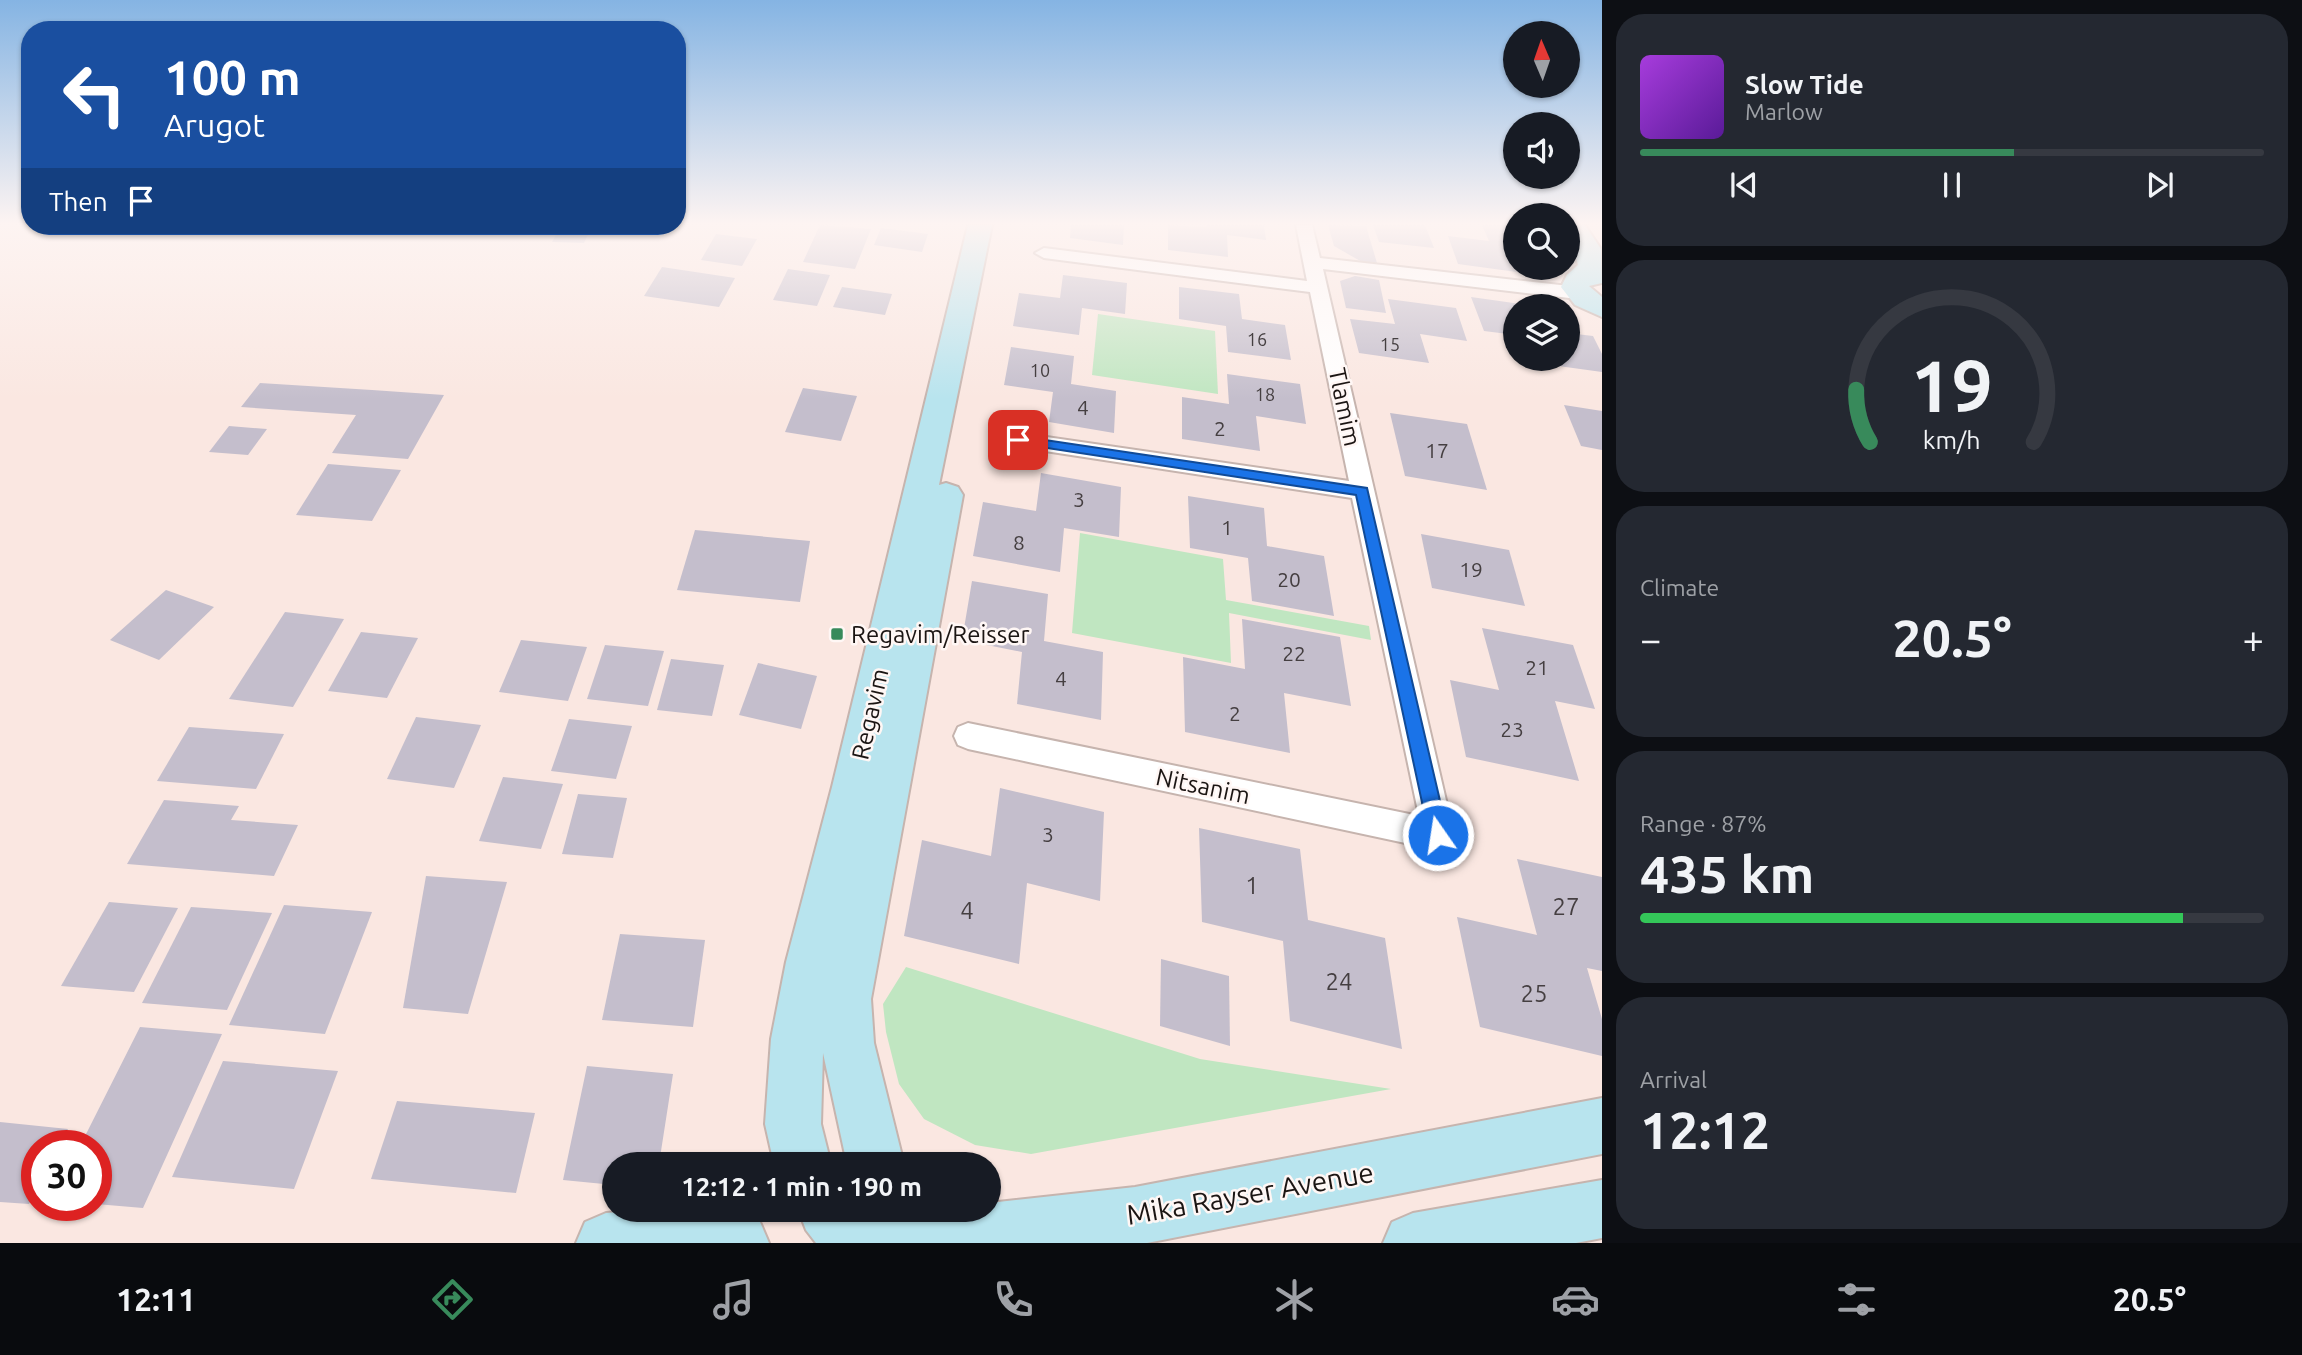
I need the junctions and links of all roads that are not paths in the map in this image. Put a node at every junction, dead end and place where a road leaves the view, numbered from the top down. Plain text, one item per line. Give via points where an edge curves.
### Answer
1 (967, 283) edge
2 (989, 283) edge
3 (1279, 283) edge
4 (1317, 283) edge
5 (1588, 283) edge
6 (1318, 288) junction
7 (1602, 309) edge
8 (1018, 440) dead end
9 (1362, 491) junction
10 (968, 736) dead end
11 (1438, 835) joint
12 (1602, 1126) edge
13 (800, 1152) edge
14 (882, 1152) edge
15 (1602, 1209) edge
16 (1001, 1218) edge
17 (837, 1222) edge
18 (865, 1222) edge
19 (981, 1222) edge
20 (606, 1243) edge
21 (739, 1243) edge
22 (853, 1243) edge
23 (858, 1243) edge
24 (897, 1243) edge
25 (1413, 1243) edge

1 - 13 street, Regavim via 811,962 797,1039 793,1124
2 - 14 street, Regavim via 845,999 844,1031 852,1076
3 - 6 street
4 - 6 street, Tlamim
5 - 7 street
6 - 9 street, Tlamim
8 - 9 street
9 - 11 street, Tlamim
10 - 11 street, Nitsanim
12 - 16 street, Mika Rayser Avenue via 1135,1216
15 - 25 street
17 - 22 street
18 - 23 street
19 - 24 street, Mika Rayser Avenue
20 - 21 street

